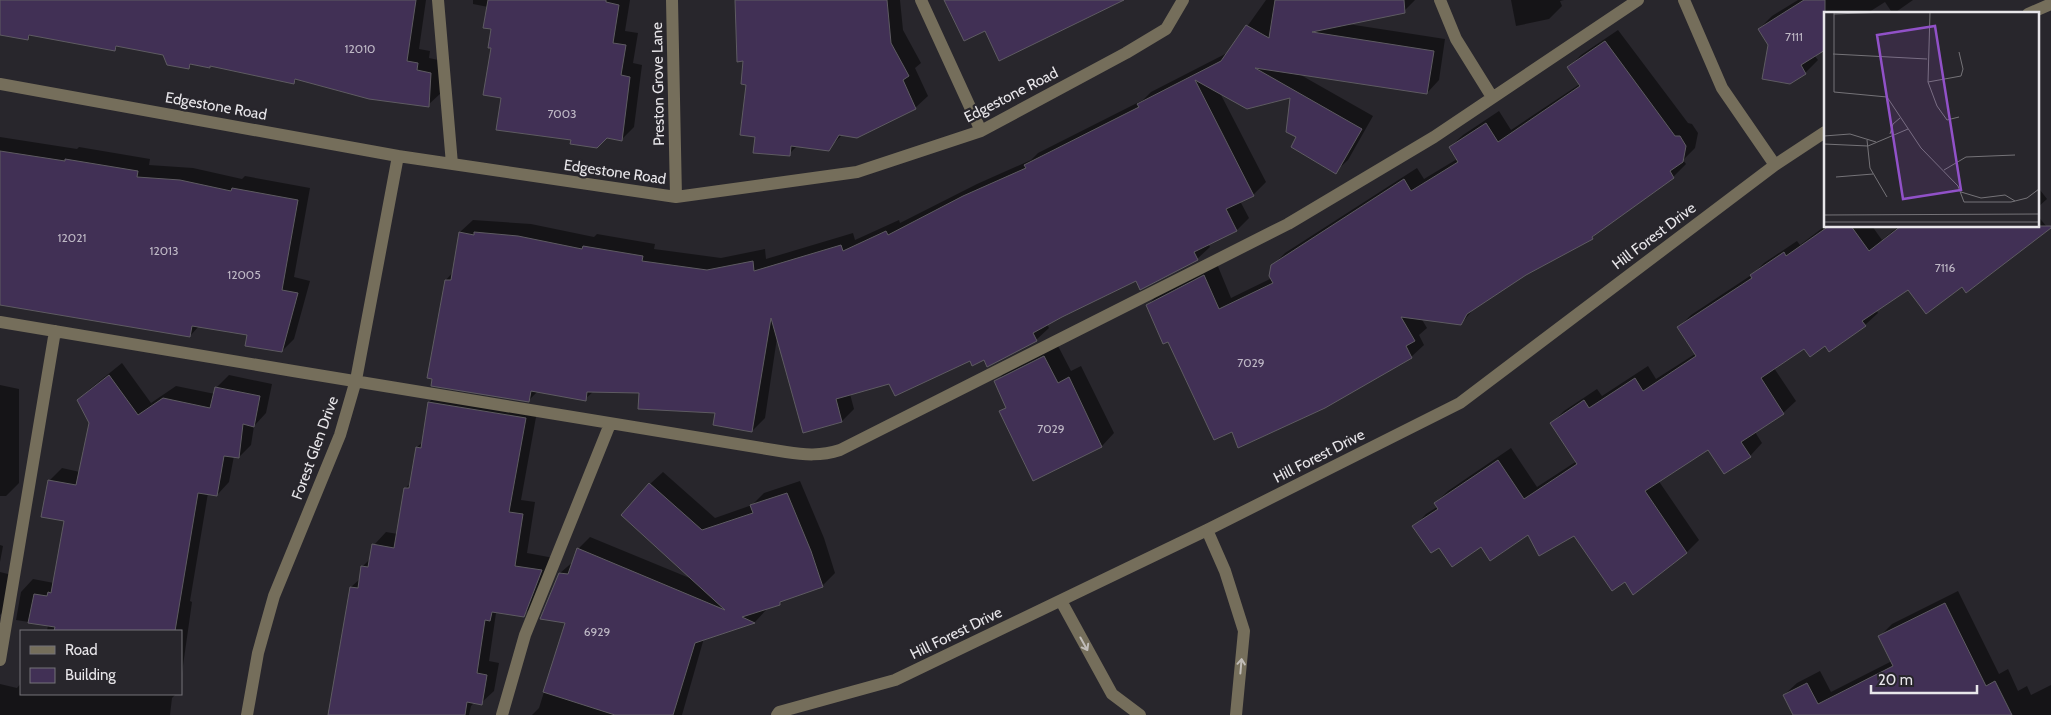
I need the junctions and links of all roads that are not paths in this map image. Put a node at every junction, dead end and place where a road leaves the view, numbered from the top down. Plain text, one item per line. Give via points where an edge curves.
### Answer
1 (438, 0) edge
2 (672, 0) edge
3 (921, 0) edge
4 (1183, 0) edge
5 (1440, 0) edge
6 (1638, 0) edge
7 (1684, 0) edge
8 (2051, 4) edge
9 (2033, 12) edge
10 (0, 84) edge
11 (1492, 97) junction
12 (981, 131) junction
13 (1824, 133) edge
14 (398, 156) junction
15 (452, 164) junction
16 (1775, 165) junction
17 (676, 197) junction
18 (0, 322) edge
19 (54, 331) junction
20 (356, 380) junction
21 (610, 424) junction
22 (1207, 530) junction
23 (1061, 601) junction
24 (0, 660) edge
25 (247, 715) edge
26 (502, 715) edge
27 (777, 715) edge
28 (1140, 715) edge
29 (1236, 715) edge

1 - 15 street
2 - 17 street, Preston Grove Lane
3 - 12 street
4 - 12 street, Edgestone Road via 1166,29
5 - 11 street via 1456,39
6 - 11 street
7 - 16 street via 1722,88
8 - 9 street
10 - 14 street, Edgestone Road
11 - 21 street via 1288,224 840,450 808,455
12 - 17 street, Edgestone Road via 857,172
13 - 16 street, Hill Forest Drive
14 - 15 street, Edgestone Road
14 - 20 street, Forest Glen Drive
15 - 17 street, Edgestone Road
16 - 22 street, Hill Forest Drive via 1460,403
18 - 19 street
19 - 20 street
19 - 24 street
20 - 21 street
20 - 25 street, Forest Glen Drive via 340,435 274,596 258,653
21 - 26 street via 525,635
22 - 23 street, Hill Forest Drive
29 -> 22 street via 1244,631
23 - 27 street, Hill Forest Drive via 895,680
23 -> 28 street via 1112,694

